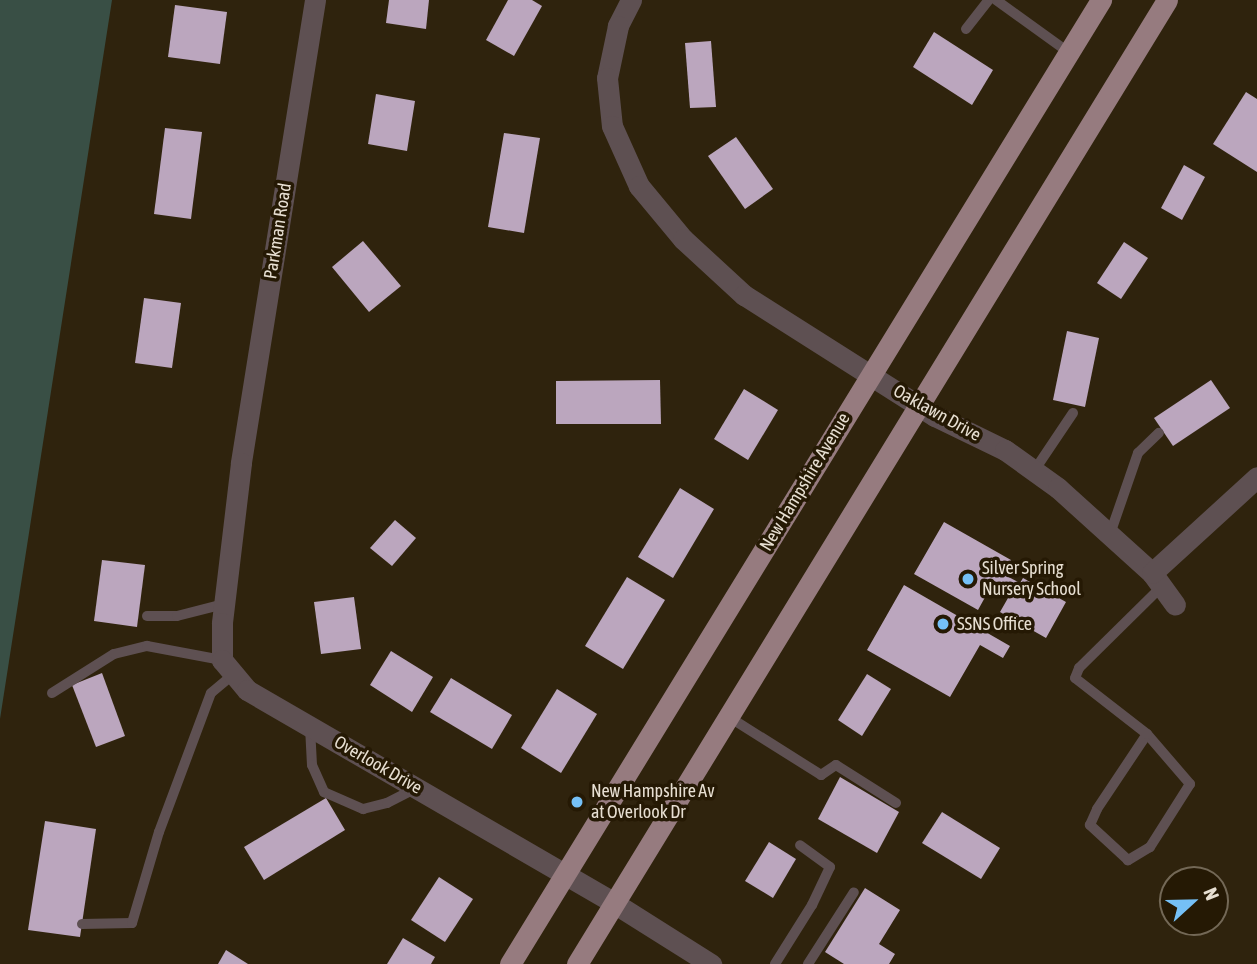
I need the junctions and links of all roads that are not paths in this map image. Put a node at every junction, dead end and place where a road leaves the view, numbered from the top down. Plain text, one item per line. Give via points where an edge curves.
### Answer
1 (315, 0) edge
2 (631, 0) edge
3 (989, 0) edge
4 (996, 0) edge
5 (1101, 0) edge
6 (1167, 0) edge
7 (966, 29) dead end
8 (1068, 52) junction
9 (870, 375) junction
10 (920, 407) junction
11 (1073, 413) dead end
12 (1159, 433) dead end
13 (1034, 471) junction
14 (1257, 477) edge
15 (1110, 534) junction
16 (1157, 580) junction
17 (224, 604) junction
18 (1175, 605) dead end
19 (147, 616) dead end
20 (228, 667) junction
21 (52, 693) dead end
22 (729, 717) junction
23 (310, 727) junction
24 (1147, 734) junction
25 (417, 788) junction
26 (897, 803) dead end
27 (800, 845) dead end
28 (565, 875) junction
29 (855, 892) dead end
30 (614, 903) junction
31 (82, 924) dead end
32 (510, 964) edge
33 (577, 964) edge
34 (711, 964) edge
35 (775, 964) edge
36 (808, 964) edge

1 - 17 street, Parkman Road via 241,463
2 - 9 street, Oaklawn Drive via 618,26 607,78 612,126 639,186 683,239 744,295
3 - 7 lane
4 - 8 lane
5 - 8 main road, New Hampshire Avenue
6 - 10 main road
8 - 9 main road, New Hampshire Avenue
9 - 10 street, Oaklawn Drive
9 - 28 main road, New Hampshire Avenue
10 - 13 street, Oaklawn Drive via 1005,450
10 - 22 main road
11 - 13 lane
12 - 15 lane via 1138,453
13 - 15 street, Oaklawn Drive
14 - 16 street
15 - 16 street, Oaklawn Drive
16 - 18 street, Oaklawn Drive
16 - 24 lane via 1075,678
17 - 19 lane via 177,616
17 - 20 street
20 - 21 lane via 147,646 114,654
20 - 23 street, Overlook Drive via 247,690
20 - 31 lane via 211,693 159,832 132,923
22 - 26 lane via 821,775 836,765
22 - 30 main road
23 - 25 street, Overlook Drive
23 - 25 lane via 312,765 324,792 363,809
24 - 24 lane via 1190,784 1150,846 1128,860 1090,825
25 - 28 street, Overlook Drive
27 - 35 lane via 830,867
28 - 30 street, Overlook Drive
28 - 32 main road, New Hampshire Avenue
29 - 36 lane
30 - 33 main road
30 - 34 street, Overlook Drive

